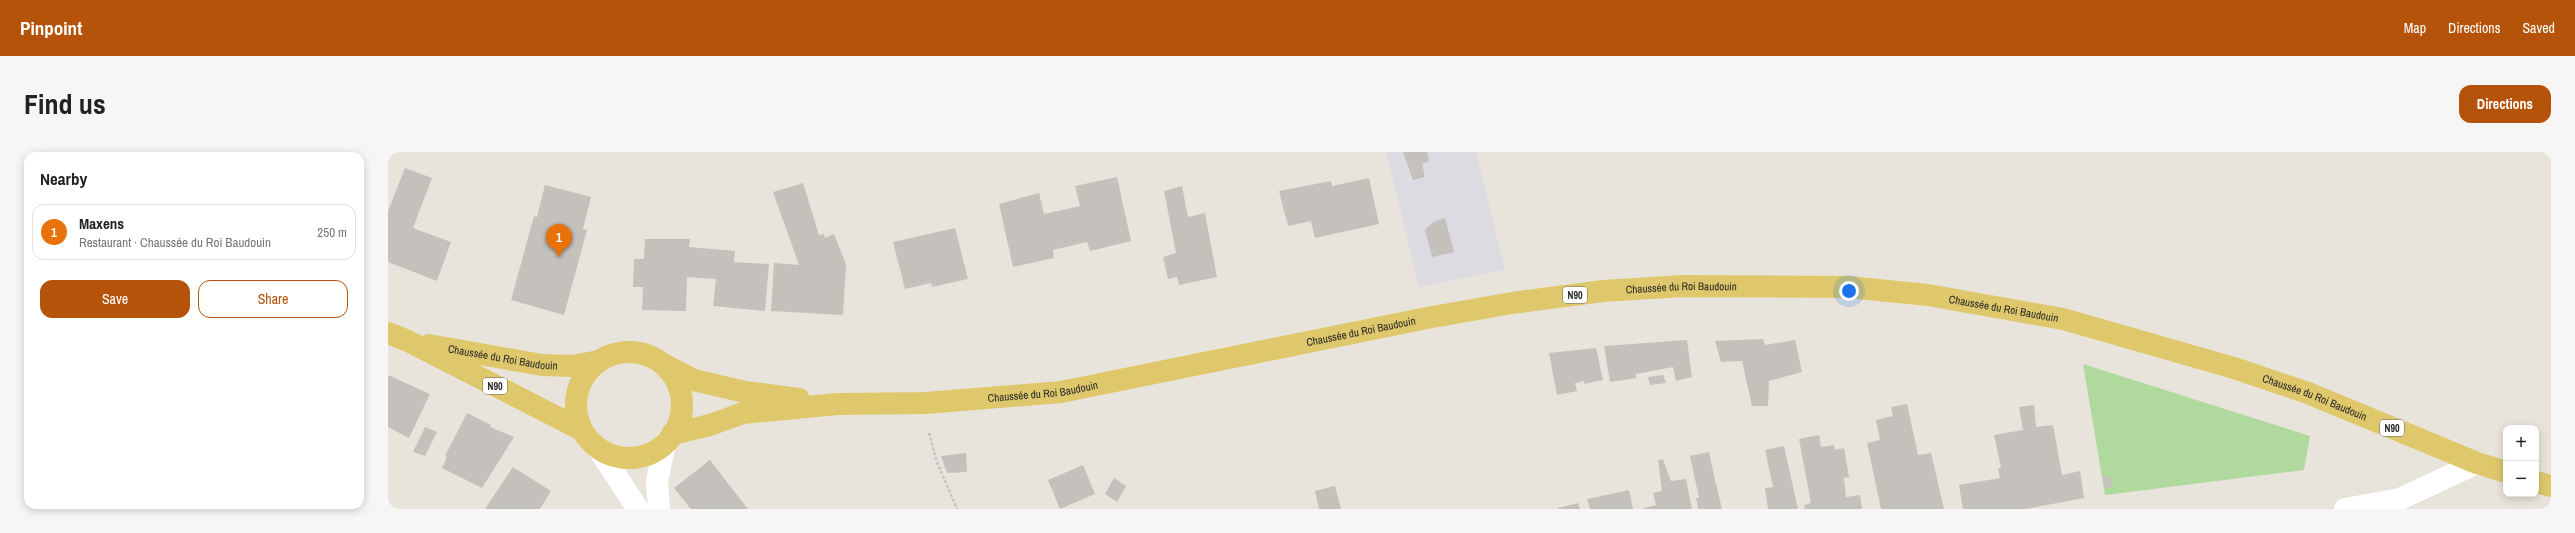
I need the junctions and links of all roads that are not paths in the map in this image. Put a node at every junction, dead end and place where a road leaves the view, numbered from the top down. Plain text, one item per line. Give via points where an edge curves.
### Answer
1 (388, 333) edge
2 (408, 341) junction
3 (599, 361) junction
4 (658, 361) junction
5 (838, 404) junction
6 (582, 430) junction
7 (669, 438) junction
8 (597, 447) junction
9 (2477, 463) junction
10 (2503, 471) edge
11 (2539, 483) edge
12 (2551, 486) edge
13 (638, 509) edge
14 (659, 509) edge
15 (2345, 509) edge

1 - 2 main road, Chaussée du Roi Baudouin / N90
2 - 3 main road, Chaussée du Roi Baudouin / N90 via 542,365 572,366
2 - 6 main road, Chaussée du Roi Baudouin / N90
3 - 4 main road via 618,353 628,352
3 - 6 main road via 585,376 577,395 576,415
4 - 5 main road, Chaussée du Roi Baudouin / N90 via 701,382 745,392
4 - 7 main road via 672,375 680,395 680,415
5 - 7 main road, Chaussée du Roi Baudouin / N90 via 743,413
5 - 9 main road, Chaussée du Roi Baudouin / N90 via 926,402 1061,392 1427,318 1603,291 1684,286 1848,287 1928,295 2063,319 2234,368 2308,393
6 - 8 main road
7 - 8 main road via 650,453 632,457 614,456
7 - 14 street via 657,481
8 - 13 street
9 - 10 main road, Chaussée du Roi Baudouin / N90
9 - 15 street via 2400,499
11 - 12 main road

